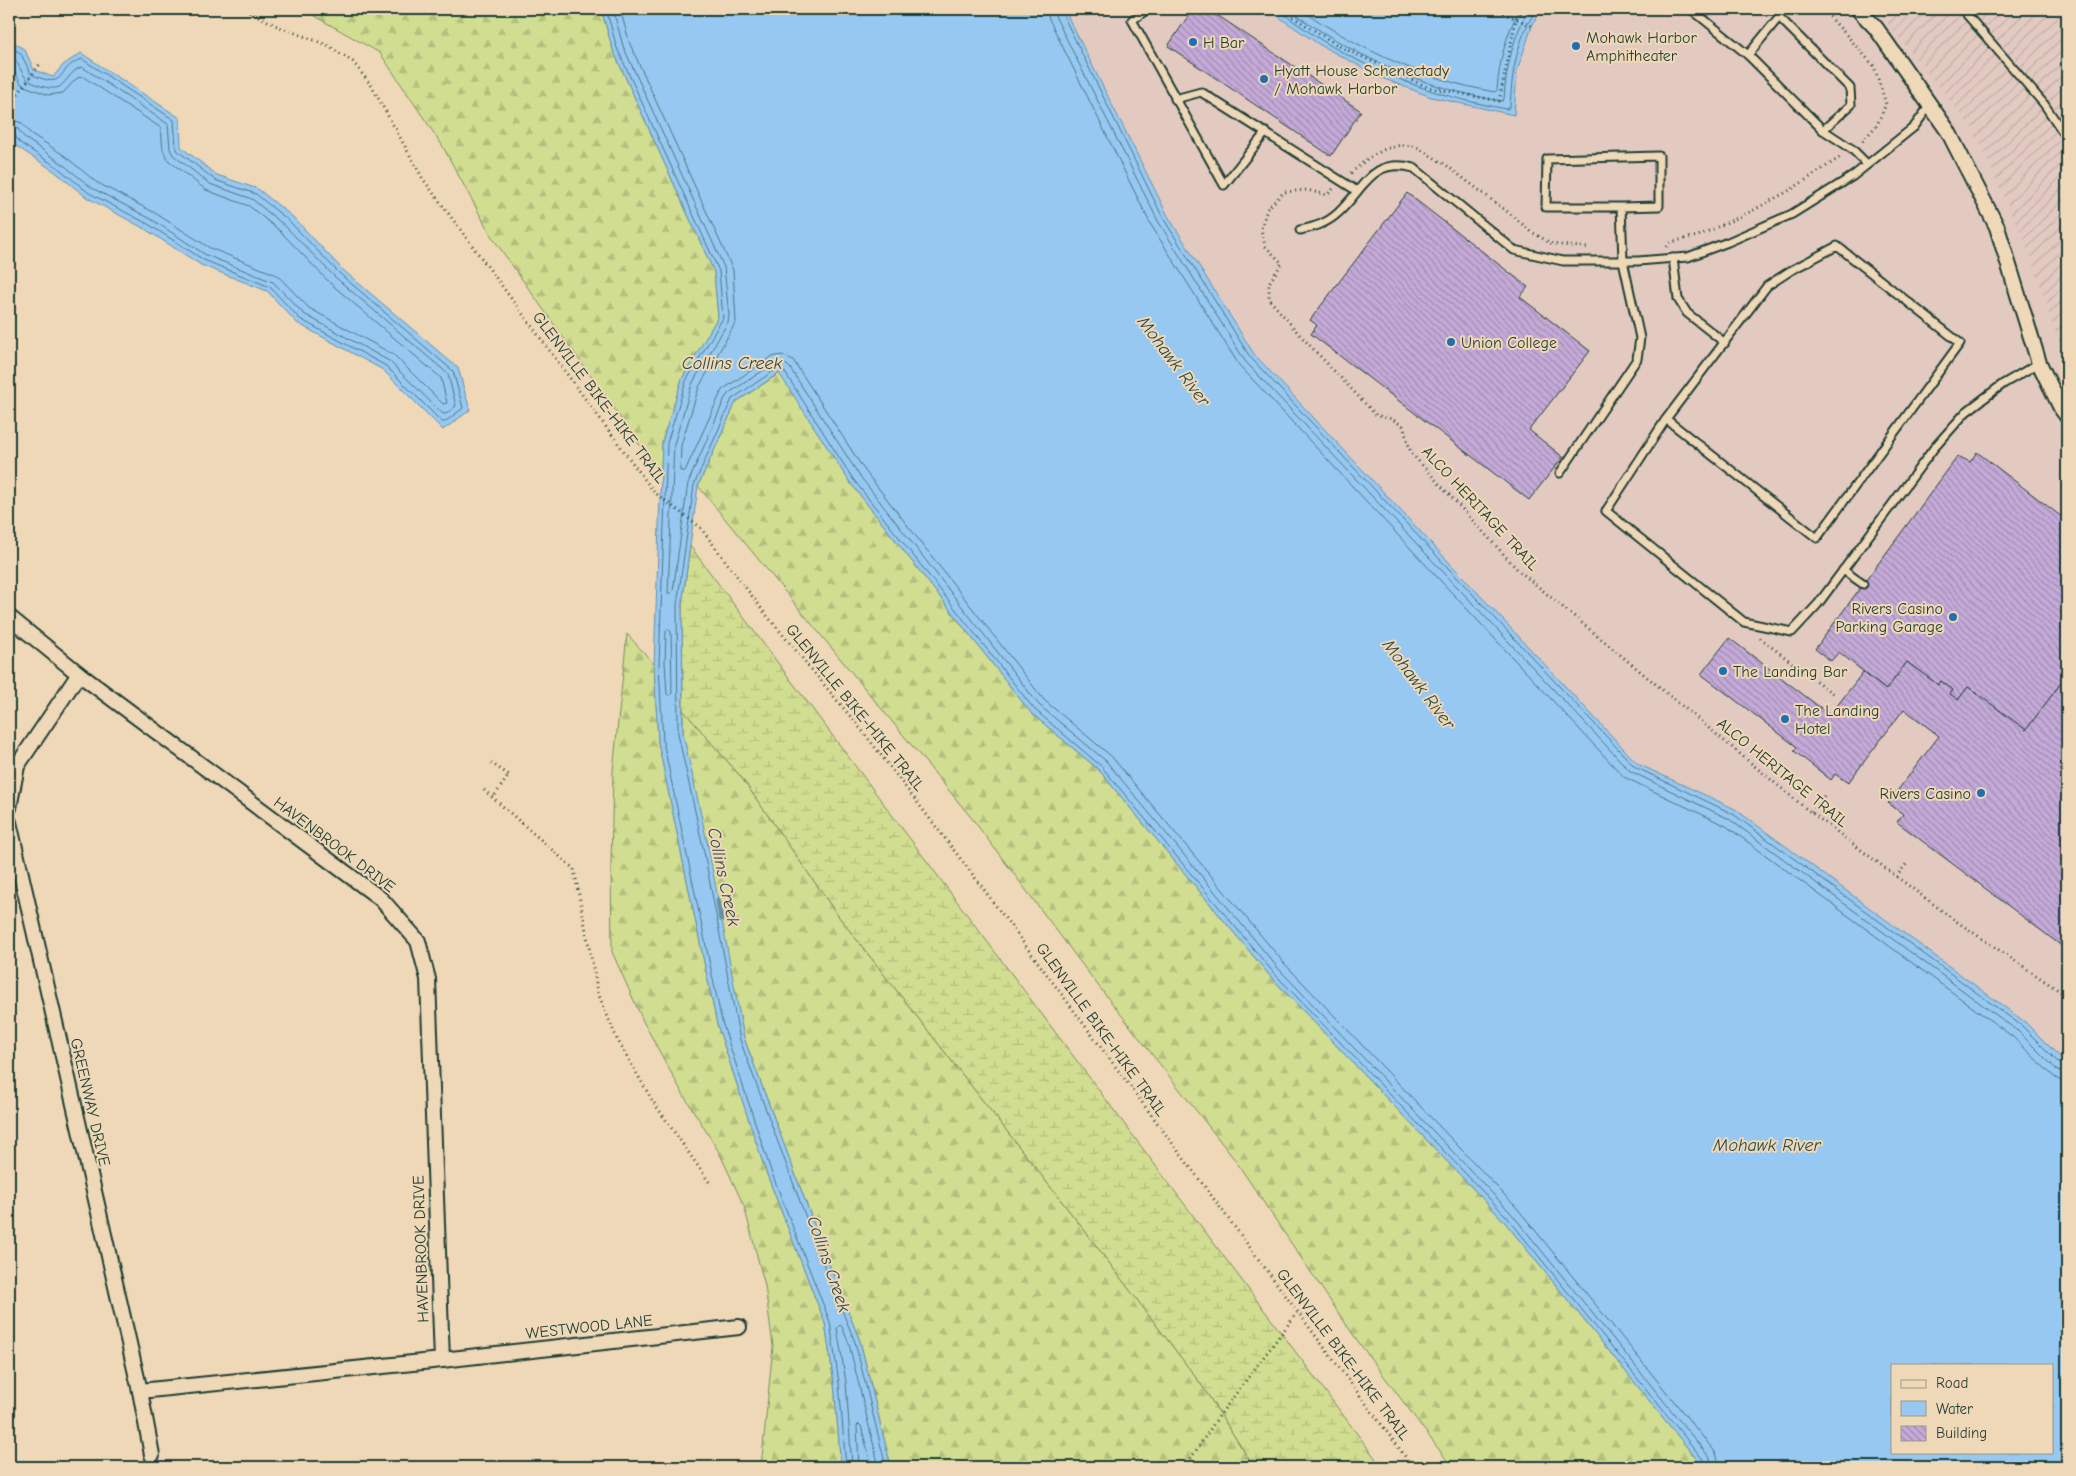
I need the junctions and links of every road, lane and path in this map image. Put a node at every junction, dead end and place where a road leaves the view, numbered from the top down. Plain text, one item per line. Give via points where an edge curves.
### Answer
1 (246, 9) edge
2 (1148, 9) edge
3 (1280, 9) edge
4 (1494, 9) edge
5 (1524, 9) edge
6 (1690, 9) edge
7 (1823, 9) edge
8 (1858, 9) edge
9 (1962, 9) edge
10 (1516, 19) junction
11 (1532, 26) dead end
12 (1748, 55) junction
13 (40, 64) dead end
14 (1175, 99) junction
15 (1930, 105) junction
16 (9, 106) edge
17 (1823, 130) junction
18 (1266, 132) junction
19 (2067, 138) edge
20 (1852, 149) junction
21 (1867, 164) junction
22 (1341, 181) junction
23 (1357, 191) junction
24 (1621, 207) junction
25 (1300, 230) dead end
26 (1596, 248) dead end
27 (1673, 258) junction
28 (1654, 260) junction
29 (1623, 261) junction
30 (1725, 343) junction
31 (2039, 363) junction
32 (2067, 416) edge
33 (1666, 420) junction
34 (1560, 473) dead end
35 (1843, 570) junction
36 (1863, 584) dead end
37 (9, 617) edge
38 (1759, 637) dead end
39 (79, 674) junction
40 (1833, 694) dead end
41 (491, 763) dead end
42 (484, 790) dead end
43 (1826, 793) dead end
44 (493, 798) junction
45 (9, 808) edge
46 (1812, 813) junction
47 (9, 822) edge
48 (1907, 863) dead end
49 (1896, 876) junction
50 (2067, 996) edge
51 (708, 1182) dead end
52 (1297, 1313) junction
53 (739, 1327) dead end
54 (442, 1360) junction
55 (140, 1391) junction
56 (152, 1455) dead end
57 (1185, 1467) edge
58 (1413, 1467) edge

1 - 52 path, GLENVILLE BIKE-HIKE TRAIL via 277,26 327,45 352,62 371,85 423,179 654,492 700,527 764,612 864,733
2 - 14 lane via 1132,20
3 - 10 path via 1339,46 1427,87 1499,101
4 - 10 path
5 - 10 path
6 - 12 lane
7 - 20 path via 1874,66 1886,104 1877,125 1864,141
8 - 15 street via 1876,28
9 - 19 lane via 2044,104
10 - 11 path
12 - 17 lane
12 - 17 lane via 1779,18 1844,81 1850,88 1851,105
13 - 16 path
14 - 18 lane via 1201,92
14 - 18 lane via 1224,185
15 - 21 lane via 1914,127
15 - 31 street via 1948,131 1997,227
17 - 20 lane
18 - 22 lane
20 - 21 lane
20 - 28 path via 1752,211 1698,236 1671,242
21 - 27 lane via 1792,214 1688,257
22 - 23 lane
22 - 26 path, ALCO HERITAGE TRAIL via 1385,149 1415,146 1552,244
22 - 46 path, ALCO HERITAGE TRAIL via 1327,195 1307,190 1284,192 1266,210 1260,229 1265,246 1282,263 1269,283 1269,299 1376,415 1403,426 1411,454 1518,570
23 - 25 lane via 1337,214 1319,226
23 - 29 lane via 1372,174 1400,164 1414,168 1514,250 1563,261
24 - 24 lane via 1659,206 1659,156 1547,159 1546,207
24 - 29 lane
27 - 28 lane
27 - 30 lane via 1678,299 1687,313
28 - 29 lane
29 - 34 lane via 1640,338 1637,359
30 - 33 lane
30 - 33 lane via 1768,286 1837,246 1960,343 1817,538
31 - 32 street
31 - 35 lane via 2003,384 1966,412 1934,448
33 - 35 lane via 1606,511 1744,622 1752,624 1792,632
35 - 36 lane
37 - 39 street, HAVENBROOK DRIVE
38 - 40 path
39 - 45 street via 17,766
39 - 54 street, HAVENBROOK DRIVE via 381,899 418,941 428,979
41 - 44 path via 509,775
42 - 44 path
43 - 46 path
44 - 51 path via 574,869 598,993 613,1030 652,1100
46 - 49 path, ALCO HERITAGE TRAIL
47 - 55 street, GREENWAY DRIVE
48 - 49 path
49 - 50 path, ALCO HERITAGE TRAIL
52 - 57 path
52 - 58 path, GLENVILLE BIKE-HIKE TRAIL
53 - 54 street, WESTWOOD LANE
54 - 55 street
55 - 56 street, GREENWAY DRIVE

